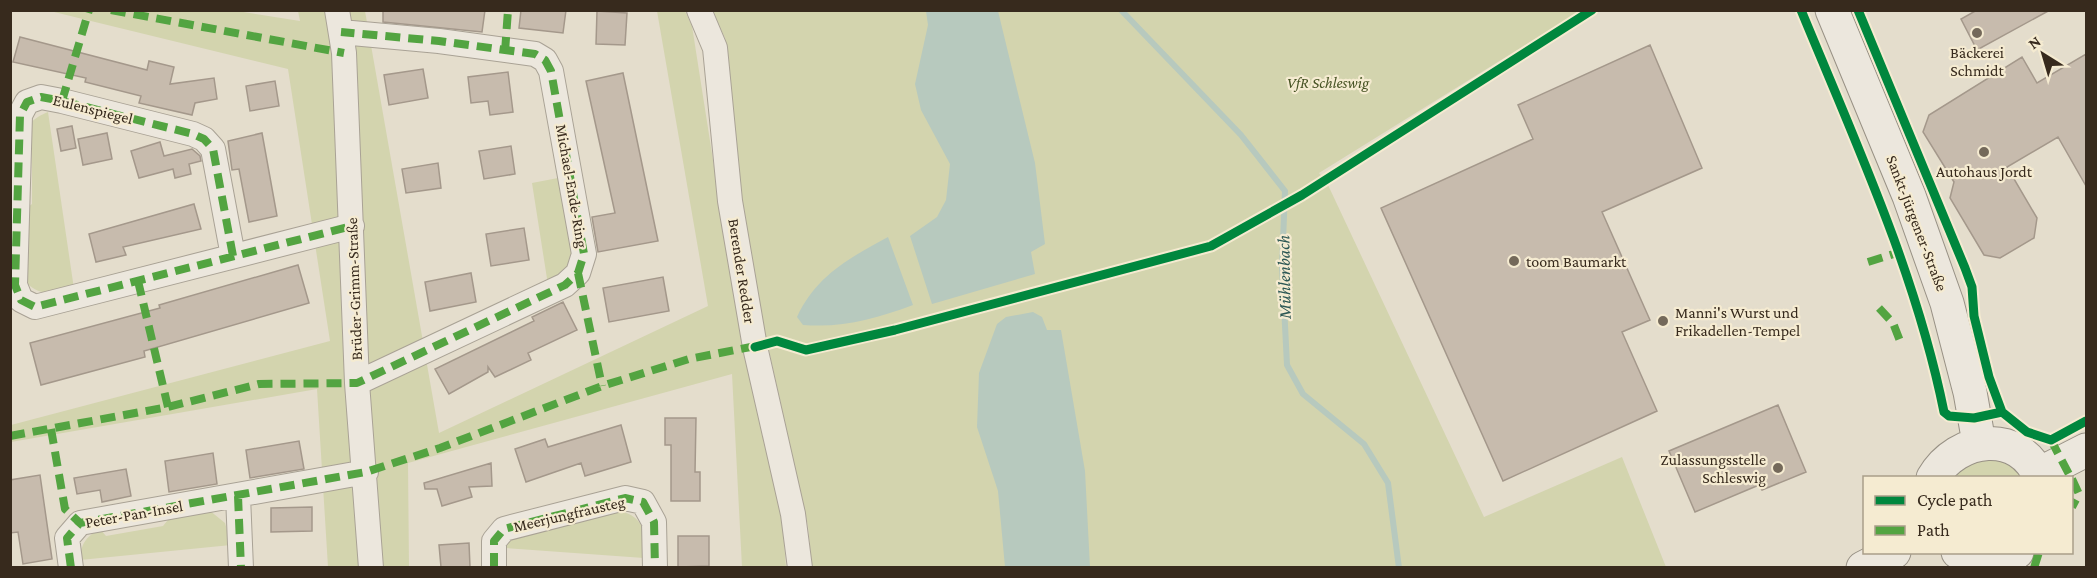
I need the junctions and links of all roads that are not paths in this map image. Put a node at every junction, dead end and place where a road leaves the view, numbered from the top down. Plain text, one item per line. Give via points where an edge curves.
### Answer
1 (699, 10) edge
2 (1832, 10) edge
3 (339, 21) edge
4 (352, 226) junction
5 (233, 255) junction
6 (357, 383) junction
7 (1979, 443) junction
8 (2086, 450) edge
9 (366, 472) junction
10 (1934, 476) edge
11 (2040, 476) edge
12 (238, 496) junction
13 (1890, 554) edge
14 (1963, 554) edge
15 (2006, 560) edge
16 (71, 567) edge
17 (241, 567) edge
18 (371, 567) edge
19 (494, 567) edge
20 (655, 567) edge
21 (800, 567) edge
22 (1863, 567) edge

1 - 21 street, Berender Redder via 715,48 732,212 755,347 793,514
2 - 7 street, Sankt-Jürgener-Straße via 1909,196 1947,303
3 - 4 street, Brüder-Grimm-Straße
3 - 6 street, Michael-Ende-Ring via 439,41 535,54 545,60 551,71 584,254 578,273 565,285
4 - 5 street, Eulenspiegel
4 - 6 street, Brüder-Grimm-Straße
5 - 5 street, Eulenspiegel via 35,307 21,300 15,285 20,115 27,102 41,97 62,101 204,139 213,148
6 - 9 street, Brüder-Grimm-Straße
7 - 10 street via 1960,449 1945,460
7 - 11 street via 1997,443 2014,449
8 - 11 street
9 - 12 street, Peter-Pan-Insel
9 - 18 street, Brüder-Grimm-Straße
12 - 16 street, Peter-Pan-Insel via 80,523 67,538
12 - 17 street
13 - 22 street
14 - 15 street via 1982,561
19 - 20 street, Meerjungfrausteg via 494,541 504,529 625,498 643,502 654,522

